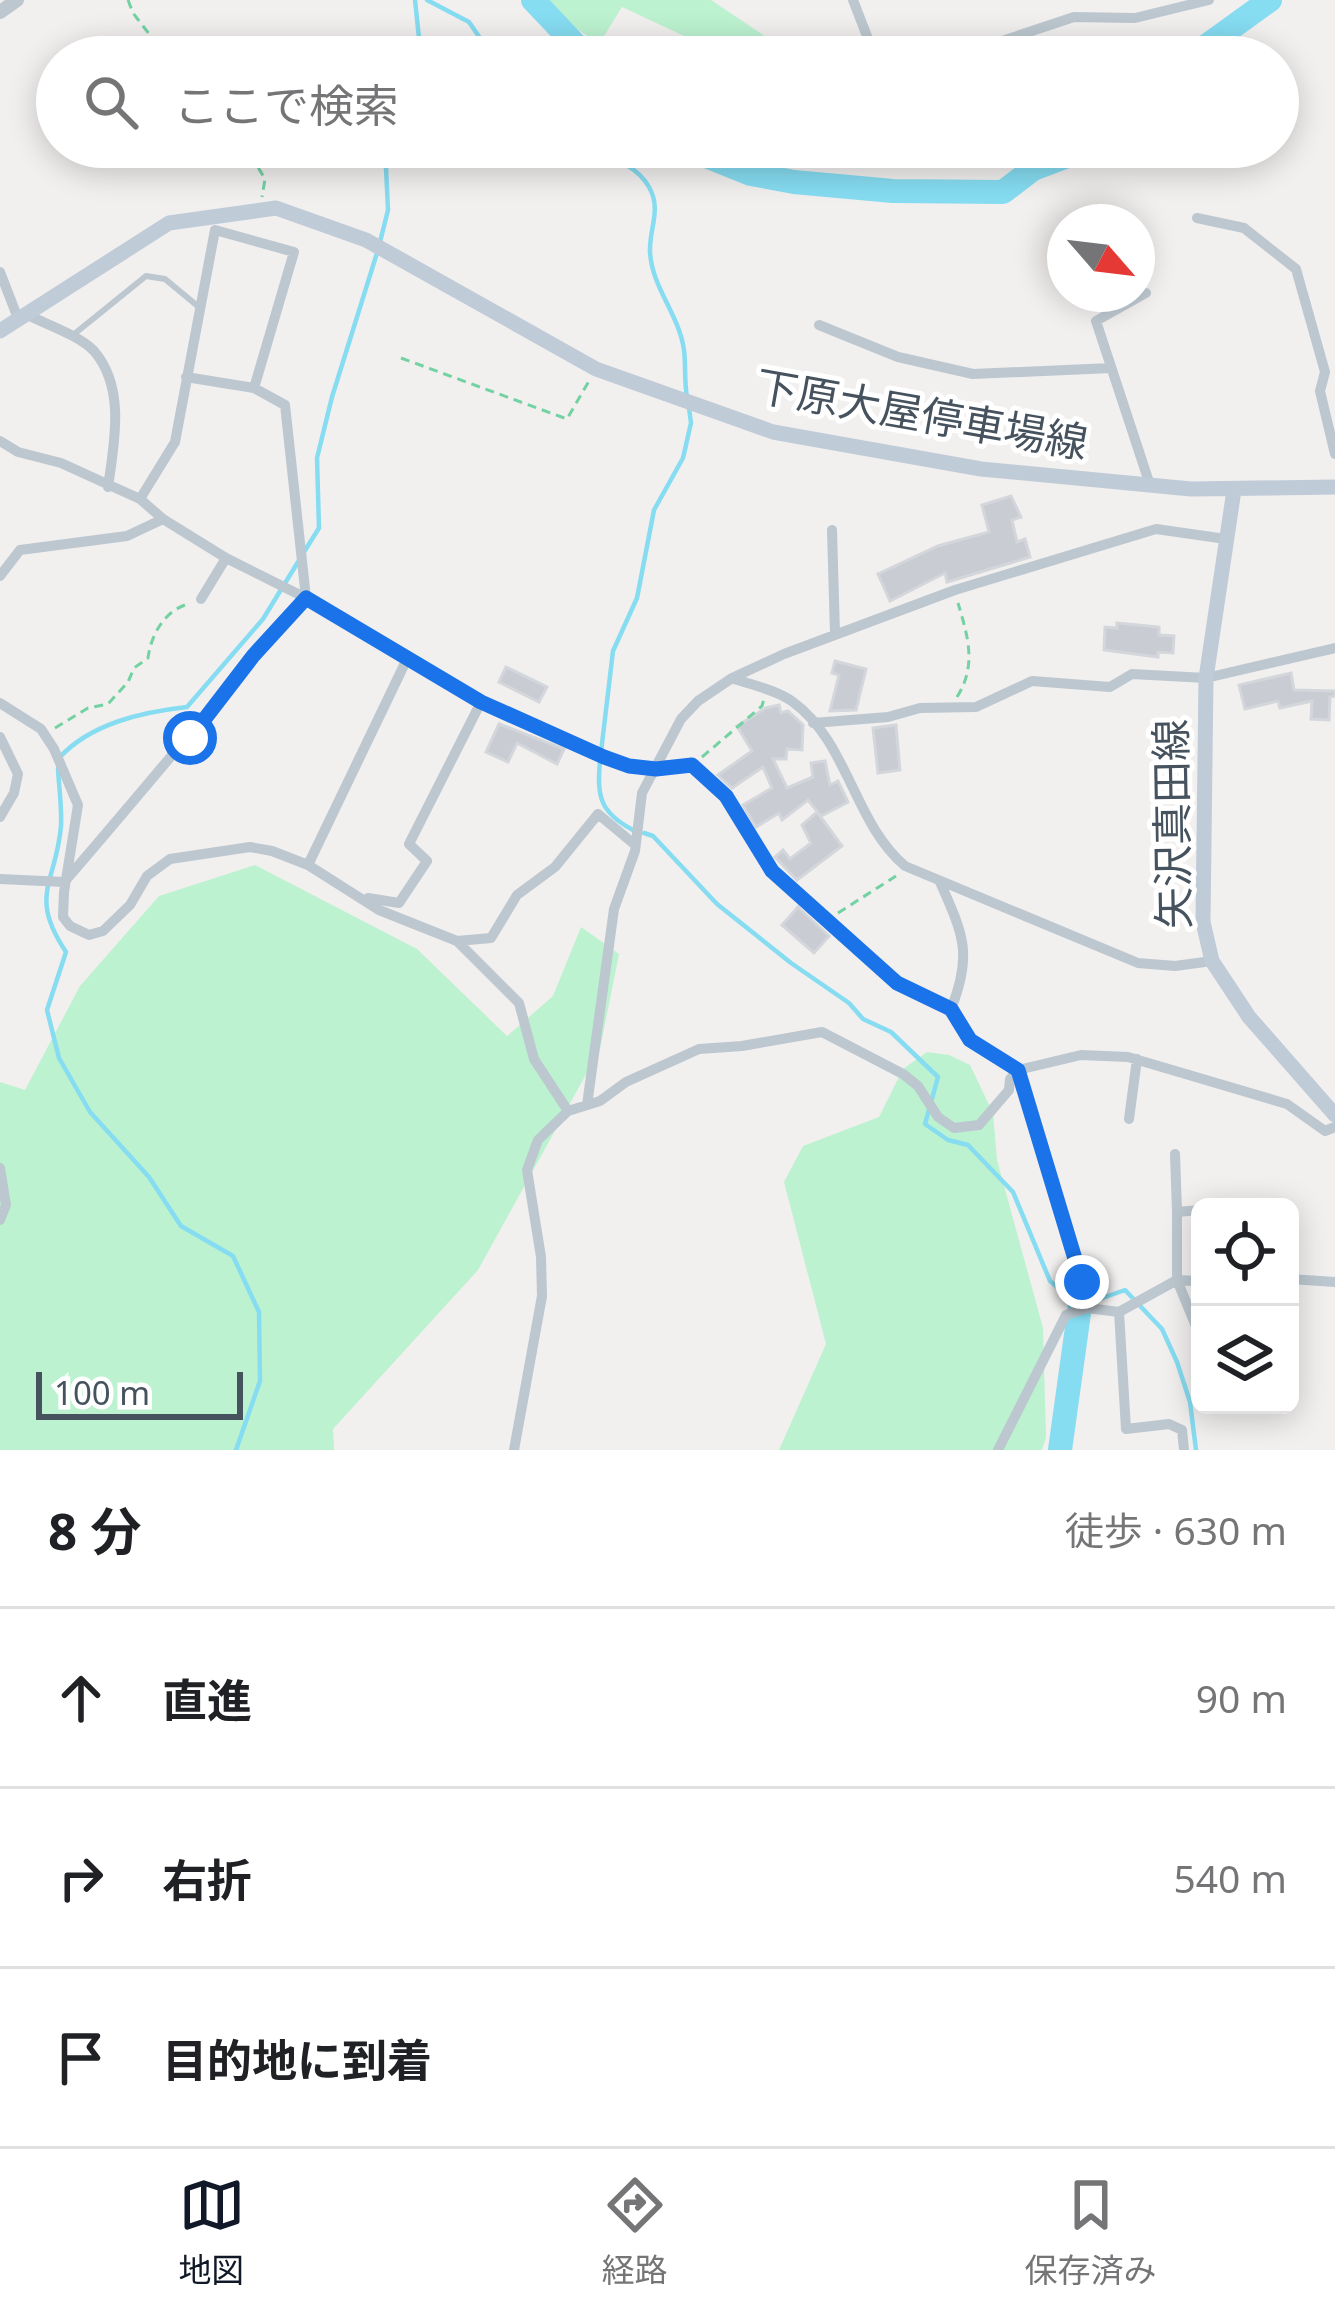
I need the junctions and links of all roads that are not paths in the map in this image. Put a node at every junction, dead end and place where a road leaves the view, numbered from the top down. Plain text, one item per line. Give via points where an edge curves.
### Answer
1 (16, 0) edge
2 (853, 0) edge
3 (1209, 0) edge
4 (0, 12) edge
5 (867, 36) edge
6 (1017, 36) edge
7 (1197, 218) dead end
8 (0, 272) edge
9 (200, 308) junction
10 (1112, 312) edge
11 (23, 318) junction
12 (819, 325) dead end
13 (0, 331) edge
14 (71, 337) junction
15 (1111, 368) junction
16 (186, 377) junction
17 (254, 388) junction
18 (0, 441) edge
19 (1335, 454) edge
20 (1150, 485) junction
21 (108, 487) junction
22 (1335, 487) edge
23 (1234, 490) junction
24 (140, 499) junction
25 (163, 519) junction
26 (832, 530) dead end
27 (1226, 539) junction
28 (226, 558) junction
29 (0, 575) edge
30 (306, 598) junction
31 (201, 599) road end
32 (835, 634) junction
33 (1335, 648) edge
34 (407, 659) junction
35 (732, 678) junction
36 (1206, 678) junction
37 (481, 702) junction
38 (0, 704) edge
39 (813, 723) junction
40 (0, 737) edge
41 (656, 769) junction
42 (0, 817) edge
43 (634, 844) junction
44 (308, 865) junction
45 (0, 879) edge
46 (64, 882) junction
47 (940, 882) junction
48 (361, 897) junction
49 (457, 941) junction
50 (1212, 961) junction
51 (951, 1009) junction
52 (1137, 1059) junction
53 (1018, 1070) junction
54 (1023, 1088) junction
55 (1009, 1090) junction
56 (587, 1106) junction
57 (568, 1111) junction
58 (1335, 1115) edge
59 (1129, 1119) dead end
60 (1335, 1127) edge
61 (1175, 1154) dead end
62 (0, 1168) edge
63 (1191, 1210) edge
64 (1177, 1211) junction
65 (0, 1220) edge
66 (1177, 1280) junction
67 (1299, 1280) edge
68 (1191, 1281) edge
69 (1335, 1282) edge
70 (1087, 1309) junction
71 (1119, 1312) junction
72 (1191, 1314) edge
73 (514, 1450) edge
74 (998, 1450) edge
75 (1184, 1450) edge

1 - 4 street
2 - 5 street
3 - 6 street via 1135,18 1074,17
7 - 19 street via 1244,228 1296,268 1325,372 1320,391
8 - 11 street
9 - 14 lane via 165,280 146,276
9 - 16 street
9 - 17 street via 215,230 294,252
10 - 15 street via 1096,321
11 - 13 main road, 下原大屋停車場線
11 - 14 street
11 - 20 main road, 下原大屋停車場線 via 169,223 275,208 370,243 596,370 697,405 796,436 981,469
12 - 15 street via 973,374
14 - 21 street via 92,349 115,403
15 - 20 street
16 - 17 street
16 - 24 street via 175,442
17 - 30 street via 285,405
18 - 21 street
20 - 23 main road, 下原大屋停車場線
21 - 24 street
22 - 23 main road, 下原大屋停車場線
23 - 27 main road, 矢沢真田線
24 - 25 street
25 - 28 street
25 - 29 street via 127,536 20,550
26 - 32 street
27 - 32 street via 1156,530
27 - 36 main road, 矢沢真田線
28 - 30 street
28 - 31 street
30 - 34 street
30 - 46 street
32 - 35 street
33 - 36 street
34 - 37 street
34 - 44 street
35 - 39 street via 790,699
35 - 41 street via 681,719
36 - 39 street via 1132,674 1110,687 1033,681 976,707
36 - 50 main road, 矢沢真田線 via 1201,854
37 - 41 street via 604,757
37 - 48 street via 409,844 427,861 422,870 399,903
38 - 46 street via 40,730 78,805
39 - 47 street via 882,842 905,866
40 - 42 street via 18,774
41 - 43 street via 641,793
41 - 51 street via 692,765 726,796 772,871 897,983
43 - 49 street via 598,814 555,867 517,895 491,938
43 - 56 street via 614,909
44 - 46 street via 250,847 170,860 147,876 112,924 89,934 64,917
44 - 48 street
45 - 46 street
47 - 50 street via 1138,963
47 - 51 street via 965,946
48 - 49 street
49 - 57 street via 519,1003 534,1059
50 - 58 main road, 矢沢真田線 via 1249,1017
51 - 53 street via 970,1040
52 - 53 street via 1081,1055
52 - 59 street
52 - 60 street via 1287,1104 1325,1130
53 - 54 street
53 - 55 street
54 - 55 street
54 - 70 street
55 - 56 street via 979,1124 954,1128 903,1074 822,1032 699,1049
56 - 57 street
57 - 73 street via 538,1140 527,1169 542,1296
61 - 64 street
62 - 65 street
63 - 64 street
64 - 66 street
66 - 68 street
66 - 71 street
66 - 72 street
67 - 69 street
70 - 71 street
70 - 74 street via 1066,1316
71 - 75 street via 1126,1429 1169,1424 1182,1430

